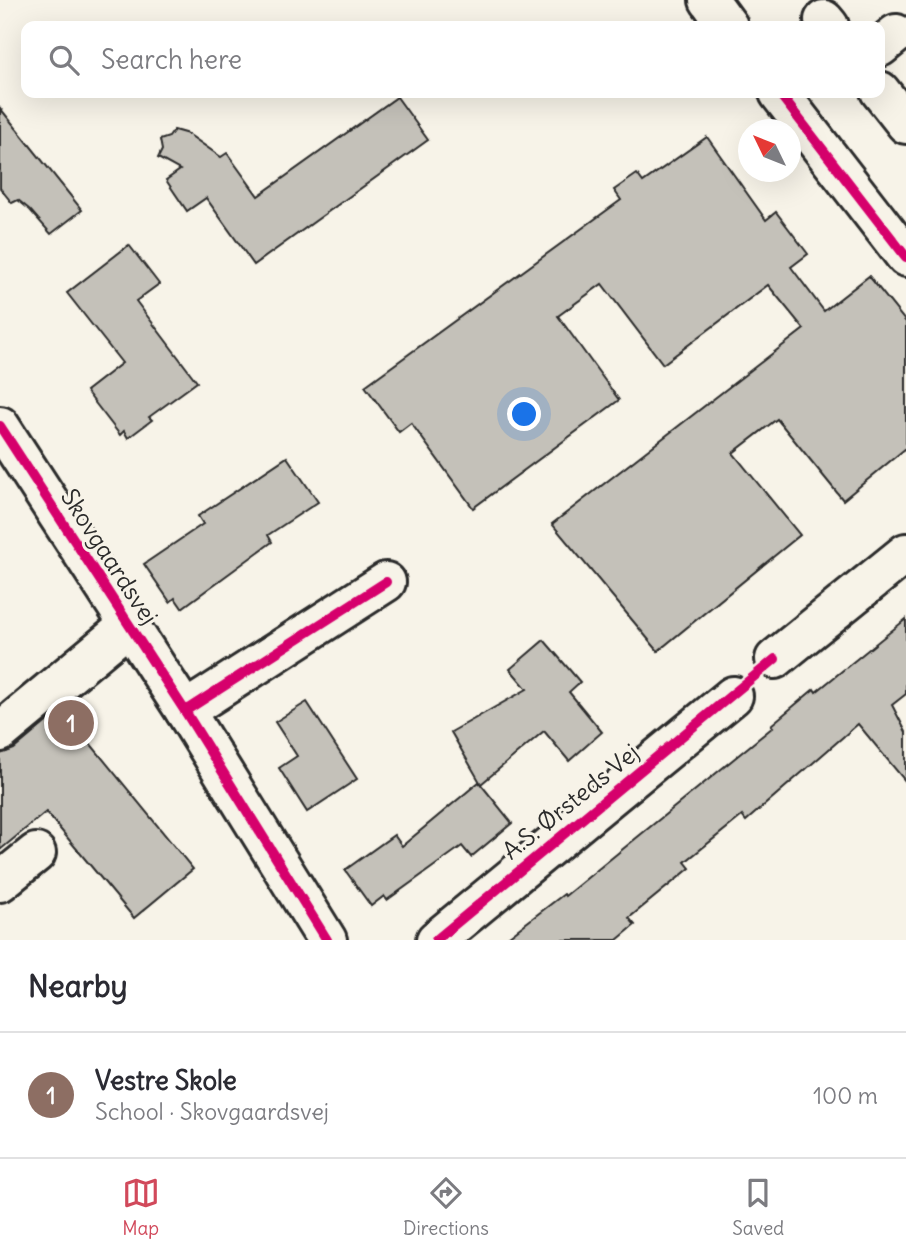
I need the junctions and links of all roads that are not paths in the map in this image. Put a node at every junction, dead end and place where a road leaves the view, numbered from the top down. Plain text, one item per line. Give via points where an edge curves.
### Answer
1 (709, 0) edge
2 (724, 21) edge
3 (885, 97) edge
4 (783, 98) edge
5 (906, 124) edge
6 (906, 257) edge
7 (0, 426) edge
8 (906, 553) edge
9 (386, 582) dead end
10 (128, 626) junction
11 (775, 659) dead end
12 (733, 696) dead end
13 (185, 711) junction
14 (0, 732) edge
15 (36, 853) dead end
16 (0, 882) edge
17 (327, 940) edge
18 (436, 940) edge

1 - 2 street
3 - 5 street
4 - 6 street
7 - 10 street, Skovgaardsvej
8 - 11 street
9 - 13 street
10 - 13 street, Skovgaardsvej
10 - 14 street
12 - 18 street, A.S. Ørsteds Vej
13 - 17 street, Skovgaardsvej
15 - 16 street

